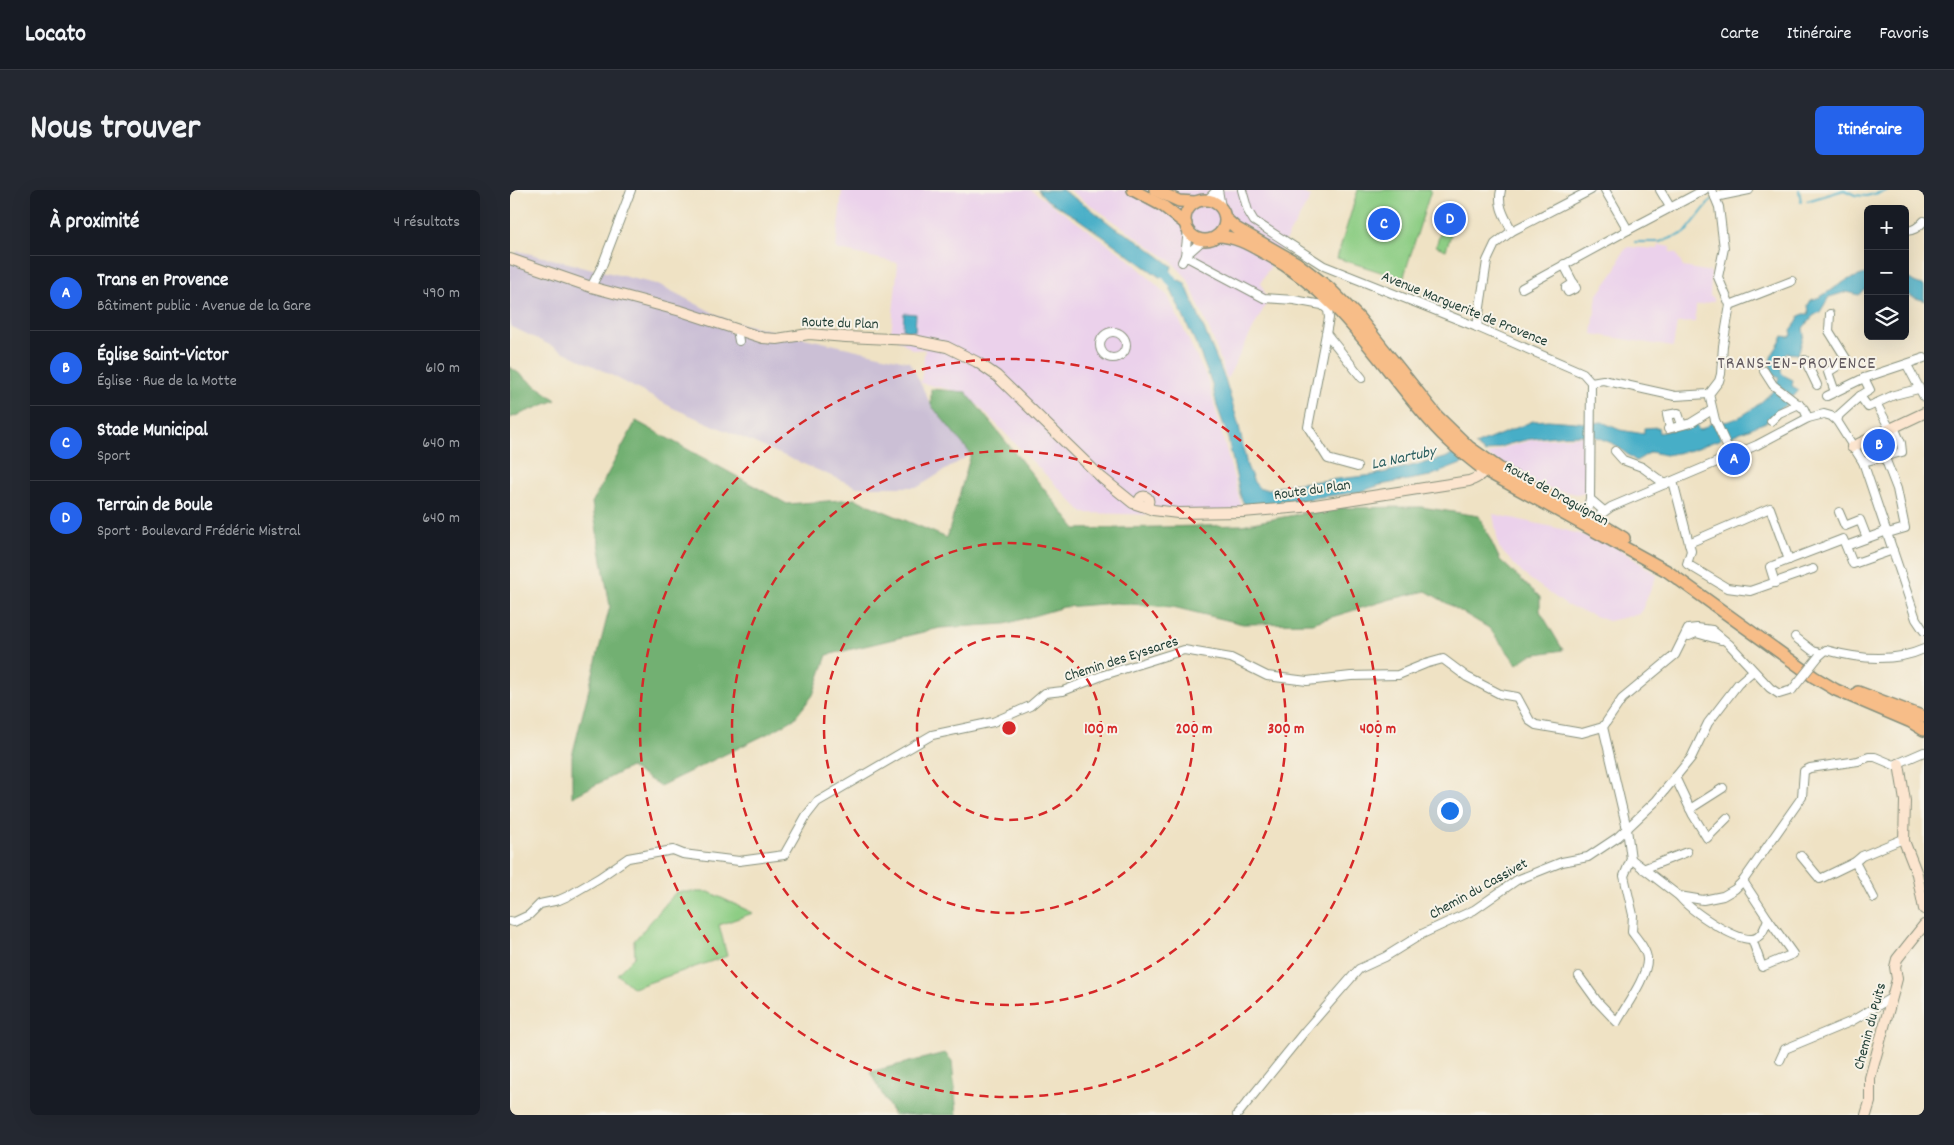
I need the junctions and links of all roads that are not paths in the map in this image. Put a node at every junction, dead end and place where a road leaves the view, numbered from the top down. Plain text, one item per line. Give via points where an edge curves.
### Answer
1 (631, 190) edge
2 (1133, 190) edge
3 (1155, 190) edge
4 (1217, 190) edge
5 (1242, 190) edge
6 (1501, 190) edge
7 (1591, 190) edge
8 (1605, 190) edge
9 (1660, 190) edge
10 (1704, 190) edge
11 (1749, 190) edge
12 (1713, 193) edge
13 (1201, 201) junction
14 (1221, 207) junction
15 (1670, 207) junction
16 (1226, 219) junction
17 (1924, 221) edge
18 (1187, 227) junction
19 (1628, 230) junction
20 (1512, 231) junction
21 (1909, 231) edge
22 (1217, 236) junction
23 (1204, 240) junction
24 (1184, 259) junction
25 (510, 260) edge
26 (1564, 264) junction
27 (1792, 281) dead end
28 (1574, 283) dead end
29 (591, 287) junction
30 (1522, 288) dead end
31 (1730, 305) junction
32 (1830, 314) dead end
33 (1477, 327) junction
34 (737, 330) junction
35 (1326, 333) junction
36 (739, 341) dead end
37 (1924, 358) edge
38 (1805, 360) dead end
39 (1907, 365) junction
40 (1764, 371) dead end
41 (1362, 378) dead end
42 (1864, 378) junction
43 (1591, 382) junction
44 (1818, 385) dead end
45 (1918, 389) junction
46 (1835, 392) junction
47 (1709, 394) junction
48 (1827, 396) dead end
49 (1860, 396) junction
50 (1924, 397) edge
51 (1796, 402) junction
52 (1876, 402) junction
53 (1712, 410) junction
54 (1924, 413) edge
55 (1808, 418) junction
56 (1771, 421) dead end
57 (1837, 421) junction
58 (1682, 425) junction
59 (1892, 428) junction
60 (1852, 447) junction
61 (1464, 448) junction
62 (1616, 450) dead end
63 (1731, 456) junction
64 (1885, 458) junction
65 (1481, 462) junction
66 (1863, 462) junction
67 (1357, 467) dead end
68 (1673, 481) junction
69 (1665, 484) junction
70 (1541, 502) junction
71 (1604, 511) junction
72 (1839, 512) dead end
73 (1589, 514) junction
74 (1888, 532) junction
75 (1867, 538) dead end
76 (1846, 546) junction
77 (1690, 547) junction
78 (1893, 550) junction
79 (1789, 560) junction
80 (1813, 569) dead end
81 (1775, 583) junction
82 (1920, 618) edge
83 (1924, 631) edge
84 (1795, 637) dead end
85 (1924, 649) edge
86 (1819, 654) junction
87 (1753, 671) junction
88 (1924, 717) edge
89 (1603, 726) junction
90 (1924, 730) edge
91 (1924, 752) edge
92 (1899, 764) junction
93 (1675, 777) junction
94 (1723, 788) dead end
95 (1690, 809) junction
96 (1727, 818) dead end
97 (1627, 829) junction
98 (1904, 839) junction
99 (1687, 852) dead end
100 (1801, 856) dead end
101 (1631, 859) junction
102 (1855, 862) junction
103 (1643, 869) junction
104 (1742, 881) junction
105 (1822, 883) dead end
106 (1679, 896) junction
107 (1874, 898) dead end
108 (1924, 909) edge
109 (1768, 919) junction
110 (510, 921) edge
111 (1924, 925) edge
112 (1752, 939) junction
113 (1579, 976) dead end
114 (1891, 998) junction
115 (1780, 1060) dead end
116 (1237, 1115) edge
117 (1866, 1115) edge

1 - 29 street
2 - 18 main road via 1164,206
3 - 13 main road via 1179,201
4 - 13 street
4 - 14 street
5 - 33 street, Avenue Marguerite de Provence via 1254,221 1324,266
6 - 20 street via 1500,208
7 - 20 street
8 - 19 street
9 - 15 street
10 - 15 street
11 - 12 street
12 - 31 street via 1719,206 1724,248 1718,277
13 - 14 main road via 1215,202
13 - 18 main road via 1187,212
14 - 16 main road
15 - 19 street
16 - 22 main road via 1222,232
16 - 61 main road, Route de Draguignan via 1297,263 1328,287 1359,318
17 - 21 street
18 - 23 main road via 1192,235
18 - 24 street
19 - 26 street
20 - 33 street via 1490,252
22 - 23 main road
22 - 61 main road, Route de Draguignan via 1243,241 1256,248 1292,269 1323,294 1356,329 1431,422
23 - 24 street
24 - 35 street via 1264,298 1322,305 1328,310
25 - 29 street, Route du Plan
26 - 28 street
26 - 30 street
27 - 31 street
29 - 34 street, Route du Plan
31 - 47 street via 1721,374
32 - 46 street via 1829,330 1847,360 1828,372
33 - 43 street, Avenue Marguerite de Provence via 1567,364
34 - 36 street
34 - 65 street, Route du Plan via 763,338 809,334 913,340 946,347 997,376 1102,478 1125,496 1153,510 1197,514 1302,508 1462,482
35 - 41 street
35 - 67 street via 1308,427 1328,459
37 - 39 street
38 - 44 street
39 - 42 street
39 - 45 street
40 - 51 street via 1774,385
42 - 46 street
42 - 49 street via 1870,390
43 - 47 street via 1602,380 1675,396
43 - 73 street
45 - 50 street
45 - 52 street
46 - 48 street
47 - 53 street
49 - 52 street via 1868,407
49 - 57 street via 1839,415
51 - 55 street
51 - 56 street
52 - 59 street
53 - 58 street
53 - 63 street
54 - 59 street
55 - 57 street via 1824,414
55 - 63 street
57 - 60 street
58 - 58 street via 1669,428 1667,415 1678,413
59 - 60 street
59 - 64 street via 1901,443 1902,452
60 - 66 street
61 - 65 main road, Route de Draguignan
62 - 69 street via 1623,460 1642,467
63 - 68 street
64 - 66 street
64 - 74 street via 1897,488 1905,528
65 - 70 main road, Route de Draguignan
65 - 73 main road, Route de Draguignan
66 - 74 street
68 - 69 street
68 - 77 street
69 - 71 street
70 - 73 main road, Route de Draguignan
70 - 73 street via 1574,514
71 - 73 street
71 - 73 street
72 - 75 street via 1845,526 1860,520
73 - 88 main road, Route de Draguignan via 1692,580 1819,672 1863,694
73 - 90 main road, Route de Draguignan via 1643,557 1814,677
74 - 76 street
74 - 78 street
76 - 78 street via 1853,564
76 - 79 street via 1843,539
77 - 79 street via 1770,508
77 - 81 street via 1687,564 1727,588 1750,591
78 - 82 street
79 - 81 street via 1770,567
80 - 81 street
82 - 83 street
84 - 86 street
85 - 86 street via 1880,658 1859,658 1826,650
86 - 87 street, bridge via 1792,690 1778,694
87 - 89 street via 1729,644 1696,633 1684,637 1675,655 1622,699
87 - 93 street, Chemin du Cassivet via 1738,684 1708,723 1691,758
89 - 97 street
89 - 110 street, Chemin des Eyssares via 1582,733 1536,726 1517,697 1500,694 1467,677 1443,659 1398,675 1307,681 1268,676 1231,658 1184,650 1063,691 1045,693 1030,706 993,722 932,735 817,802 784,855 739,861 673,850 628,858 568,896 540,904 529,914
91 - 92 street
92 - 98 street via 1905,801
92 - 104 street via 1869,757 1804,771 1802,798
93 - 95 street
93 - 97 street, Chemin du Cassivet
94 - 95 street
95 - 96 street via 1708,838
97 - 101 street
97 - 116 street, Chemin du Cassivet via 1588,857 1562,862 1517,880 1474,910 1359,969
98 - 102 street
98 - 108 street via 1917,874
99 - 103 street
100 - 102 street via 1820,879
101 - 103 street
101 - 113 street via 1624,876 1633,915 1632,932 1648,958 1644,974 1617,1022
102 - 105 street
102 - 107 street
103 - 106 street
104 - 106 street via 1735,889 1712,899
104 - 109 street
106 - 112 street via 1685,905 1725,930
109 - 112 street via 1764,930
109 - 112 street via 1793,954 1762,966
111 - 114 street, Chemin du Puits via 1897,959 1897,979
114 - 115 street via 1850,1022 1785,1049
114 - 117 street, Chemin du Puits via 1870,1078 1870,1102

